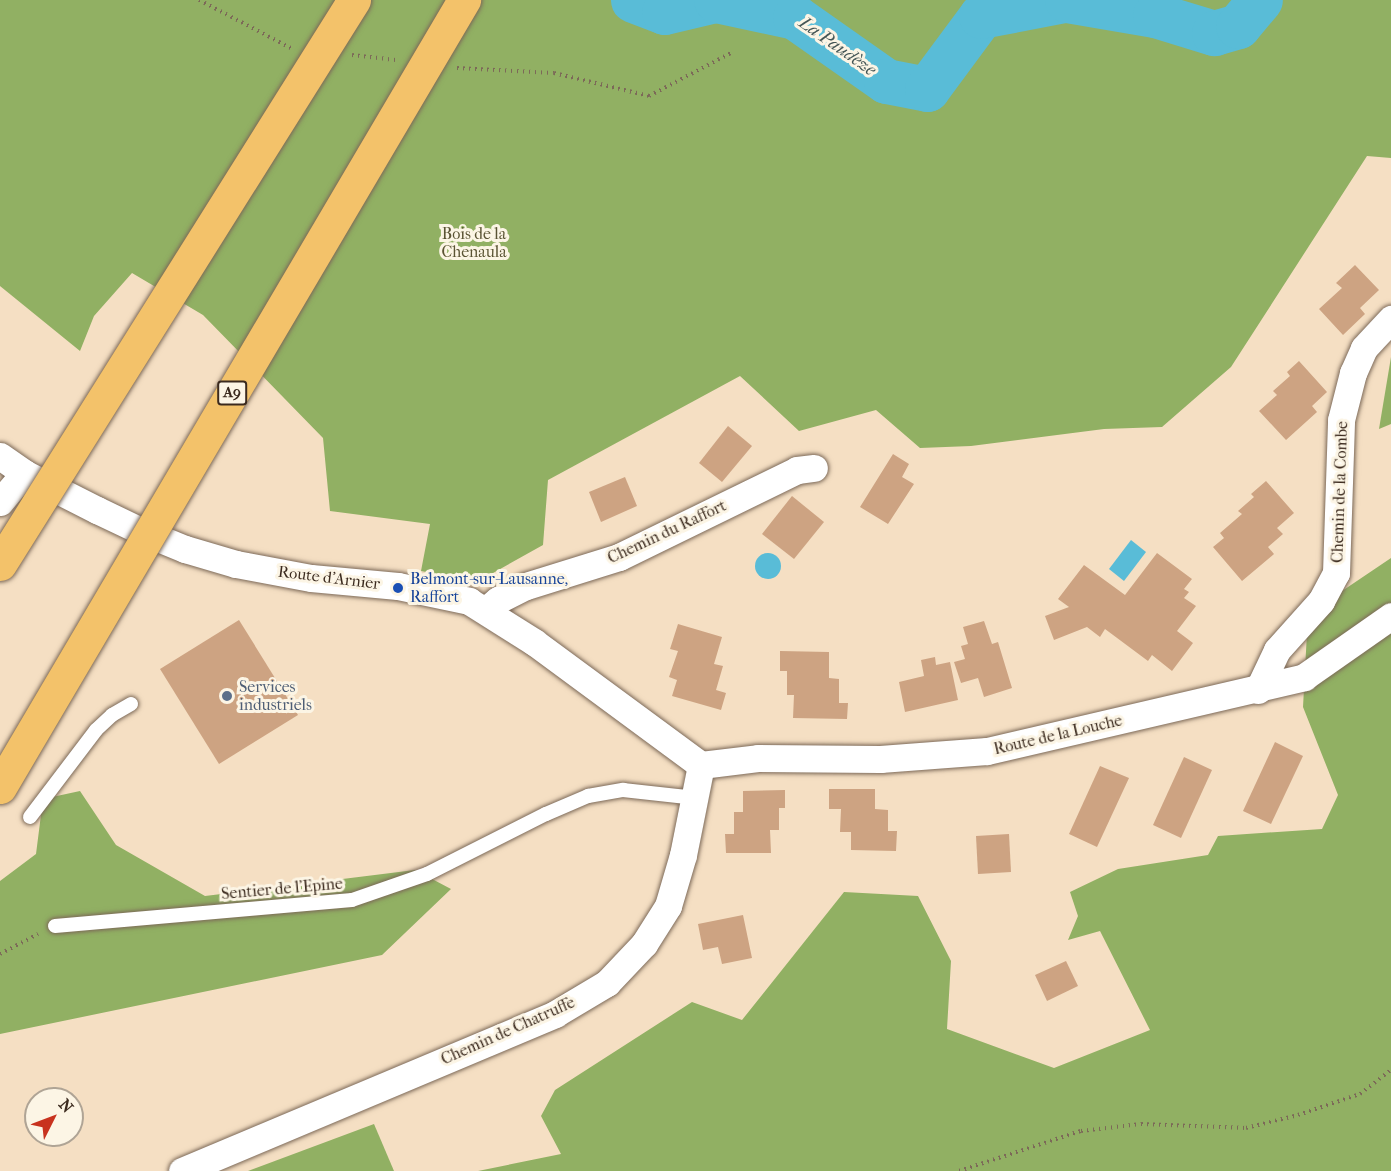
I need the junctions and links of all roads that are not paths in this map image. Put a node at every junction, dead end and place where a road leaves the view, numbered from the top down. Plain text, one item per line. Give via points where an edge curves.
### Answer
1 (354, 0) edge
2 (464, 0) edge
3 (1391, 319) edge
4 (0, 456) edge
5 (814, 468) dead end
6 (24, 473) junction
7 (0, 502) edge
8 (0, 564) edge
9 (486, 610) junction
10 (1391, 616) edge
11 (1258, 690) junction
12 (131, 704) dead end
13 (701, 765) junction
14 (0, 787) edge
15 (696, 798) junction
16 (30, 817) dead end
17 (55, 926) road end
18 (182, 1171) edge

1 - 8 highway, bridge
2 - 14 highway, A9, bridge
3 - 11 street, Chemin de la Combe via 1364,348 1341,420 1336,573 1321,602 1277,650
4 - 6 street, Route d'Arnier
5 - 9 street, Chemin du Raffort via 797,470 619,557 526,586
6 - 7 street
6 - 9 street, Route d'Arnier via 141,531 236,564 311,578 398,586 469,601
9 - 13 street, Route d'Arnier
10 - 11 street, Route de la Louche via 1304,677
11 - 13 street, Route de la Louche via 987,751 880,759 758,758
12 - 16 lane via 96,730
13 - 15 street, Chemin de Chatruffe
15 - 17 lane, Sentier de l'Epine via 623,790 588,796 427,874 352,900
15 - 18 street, Chemin de Chatruffe via 668,906 644,944 607,983 555,1014

